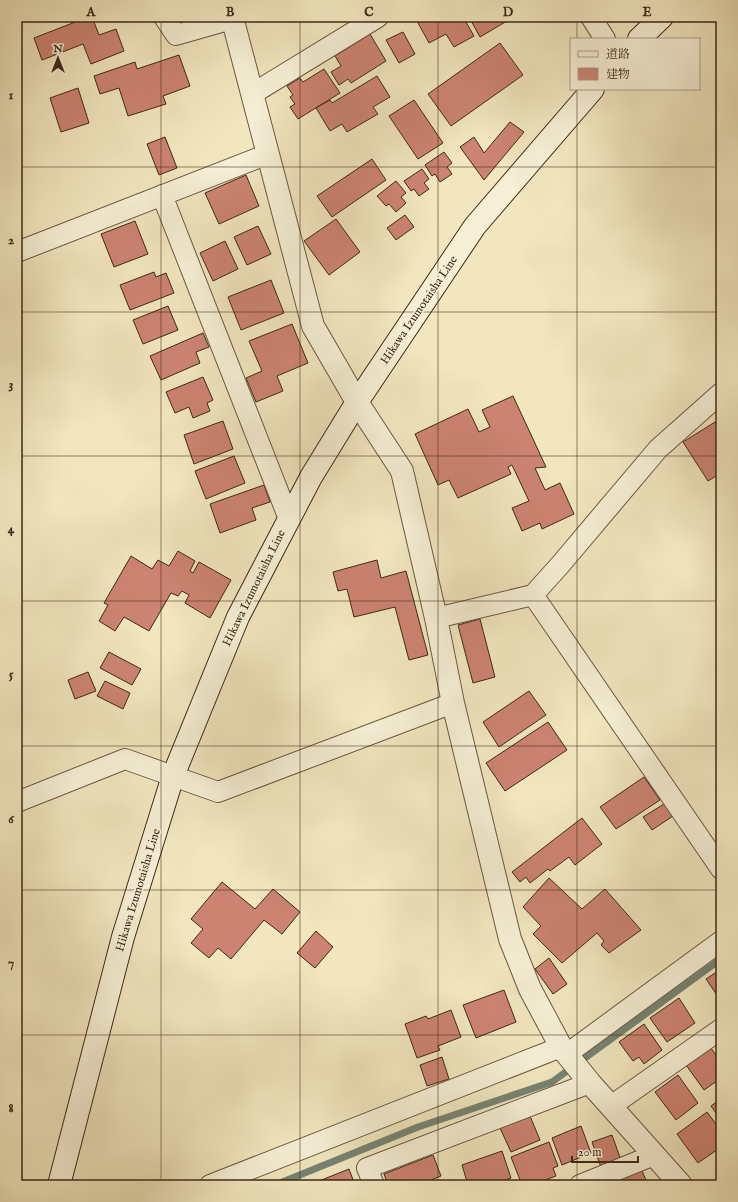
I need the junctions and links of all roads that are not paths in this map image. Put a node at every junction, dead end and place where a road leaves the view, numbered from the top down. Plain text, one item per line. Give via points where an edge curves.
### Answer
1 (164, 17) edge
2 (378, 17) edge
3 (591, 17) edge
4 (662, 17) edge
5 (232, 18) edge
6 (604, 38) edge
7 (640, 38) edge
8 (592, 90) edge
9 (252, 94) junction
10 (268, 154) junction
11 (162, 195) junction
12 (17, 252) edge
13 (721, 393) edge
14 (357, 402) junction
15 (289, 519) junction
16 (533, 595) junction
17 (436, 618) junction
18 (453, 703) junction
19 (172, 776) junction
20 (17, 802) edge
21 (721, 869) edge
22 (721, 941) edge
23 (718, 1036) edge
24 (564, 1051) junction
25 (590, 1083) junction
26 (611, 1106) junction
27 (654, 1155) junction
28 (59, 1185) edge
29 (210, 1185) edge
30 (374, 1185) edge
31 (580, 1185) edge
32 (681, 1185) edge

1 - 5 street via 176,35
2 - 9 street
3 - 6 street
4 - 7 street
5 - 9 street
8 - 14 street, Hikawa Izumotaisha Line via 475,226
9 - 10 street
10 - 11 street
10 - 14 street via 313,326
11 - 12 street
11 - 15 street
13 - 16 street via 658,449
14 - 15 street, Hikawa Izumotaisha Line via 311,477
14 - 17 street via 402,471
15 - 19 street, Hikawa Izumotaisha Line via 238,617
16 - 17 street
16 - 21 street
17 - 18 street
18 - 19 street via 218,792
18 - 24 street via 510,939 530,990
19 - 20 street via 125,759
19 - 28 street, Hikawa Izumotaisha Line via 123,937
22 - 24 street
23 - 26 street
24 - 25 street
24 - 29 street
25 - 26 street
25 - 30 street via 367,1168
26 - 27 street
27 - 31 street
27 - 32 street

